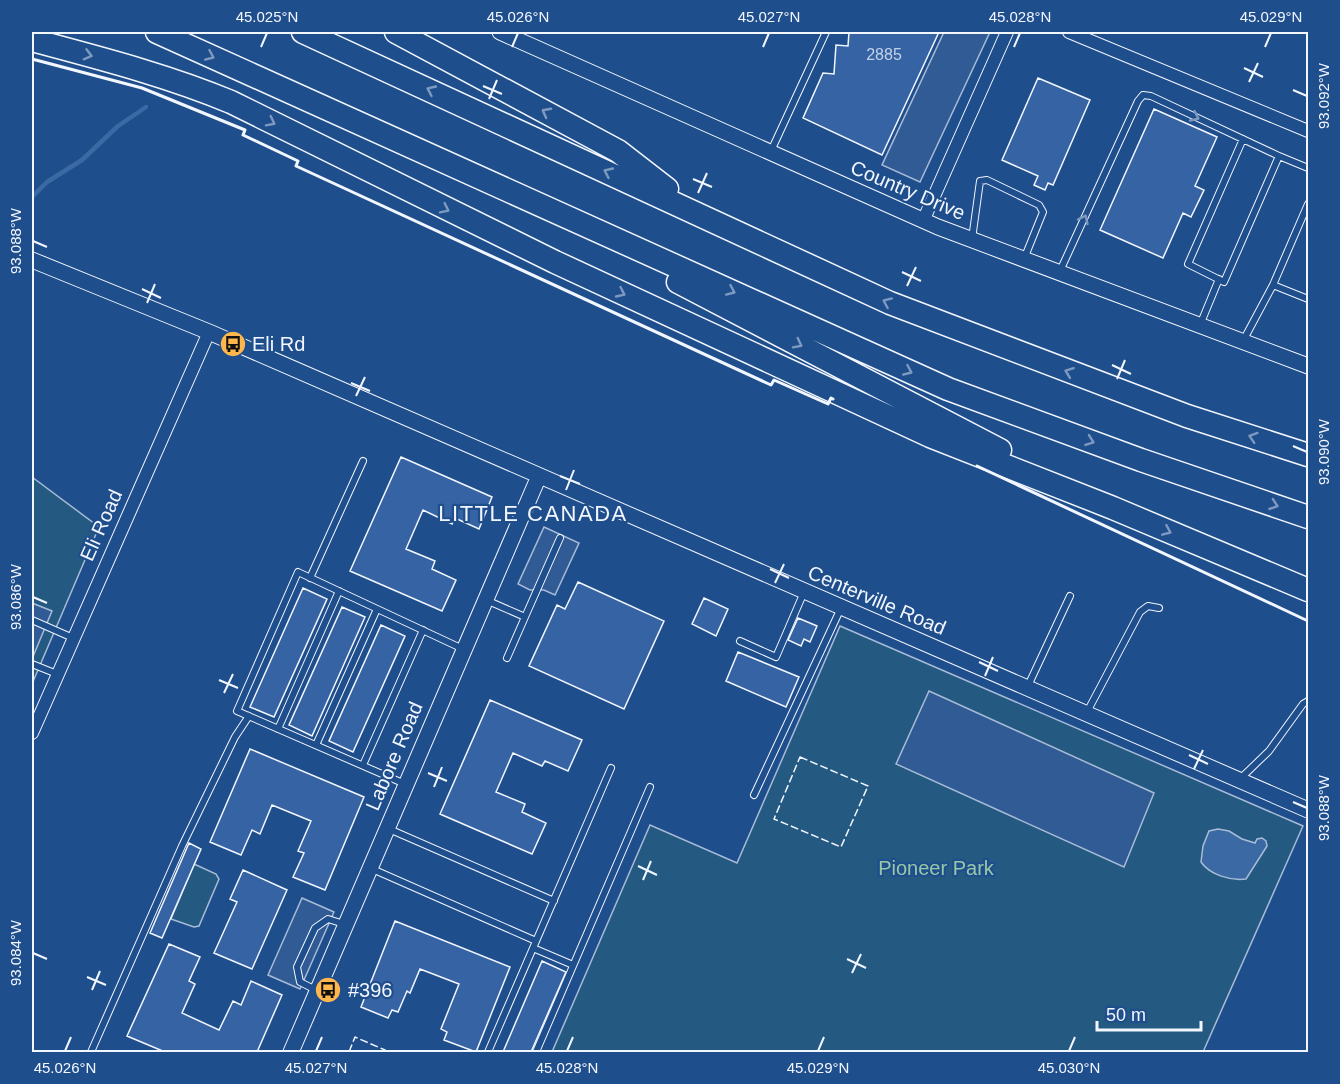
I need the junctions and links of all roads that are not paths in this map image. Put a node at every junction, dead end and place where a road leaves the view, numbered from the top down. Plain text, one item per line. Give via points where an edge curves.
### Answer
1 (157, 32) edge
2 (303, 32) edge
3 (396, 32) edge
4 (500, 32) edge
5 (826, 32) edge
6 (1007, 32) edge
7 (1069, 32) edge
8 (32, 40) edge
9 (1308, 131) edge
10 (1243, 139) junction
11 (771, 153) junction
12 (1279, 156) junction
13 (448, 162) junction
14 (1308, 168) edge
15 (1308, 204) edge
16 (699, 214) junction
17 (923, 221) junction
18 (972, 239) junction
19 (1024, 259) junction
20 (32, 260) edge
21 (1059, 272) junction
22 (1219, 279) junction
23 (1273, 285) junction
24 (1308, 299) edge
25 (1200, 325) junction
26 (209, 332) junction
27 (1243, 341) junction
28 (1308, 366) edge
29 (1308, 455) edge
30 (363, 461) dead end
31 (539, 476) junction
32 (1113, 508) junction
33 (1308, 517) edge
34 (560, 538) dead end
35 (310, 578) junction
36 (1308, 590) edge
37 (339, 591) junction
38 (804, 592) junction
39 (1070, 596) dead end
40 (485, 600) junction
41 (841, 607) junction
42 (1159, 608) dead end
43 (378, 609) junction
44 (525, 617) junction
45 (32, 620) edge
46 (423, 630) junction
47 (73, 638) junction
48 (740, 641) dead end
49 (463, 650) junction
50 (507, 658) dead end
51 (32, 664) edge
52 (57, 675) junction
53 (1026, 688) junction
54 (1308, 701) edge
55 (1086, 714) junction
56 (249, 716) junction
57 (278, 729) junction
58 (32, 733) edge
59 (316, 745) junction
60 (363, 765) junction
61 (611, 768) dead end
62 (1239, 780) junction
63 (405, 784) junction
64 (650, 787) dead end
65 (754, 795) dead end
66 (1307, 807) edge
67 (386, 828) junction
68 (369, 867) junction
69 (554, 901) junction
70 (344, 925) junction
71 (536, 941) junction
72 (533, 948) junction
73 (573, 965) junction
74 (316, 990) junction
75 (91, 1053) edge
76 (291, 1053) edge
77 (488, 1053) edge
78 (536, 1053) edge

1 -> 13 highway
16 -> 2 highway
16 -> 3 highway via 618,151
4 - 11 street, Country Drive
5 - 11 lane
6 - 17 street
7 - 9 street
8 -> 32 highway via 137,68 231,102 545,257 832,391 930,436
10 - 12 lane
21 -> 10 lane via 1143,95
10 - 22 lane via 1188,264
11 - 17 street, Country Drive
12 - 14 lane
12 - 22 lane via 1224,282
13 -> 32 highway
13 -> 33 highway via 948,389
15 - 23 lane
29 -> 16 highway via 1187,416 890,303
17 - 18 street, Country Drive
18 - 19 street, Country Drive
18 - 19 lane via 980,181 987,180 1039,205 1042,212
19 - 21 street, Country Drive
20 - 26 street, Centerville Road
21 - 25 street, Country Drive
22 - 25 lane
23 - 24 lane
23 - 27 lane
25 - 27 street, Country Drive
26 - 31 street, Centerville Road
26 - 47 street, Eli Road
27 - 28 street, Country Drive
30 - 35 lane
31 - 38 street, Centerville Road
31 - 40 street, Labore Road
32 -> 36 highway
34 - 44 lane
35 - 37 lane
35 - 56 lane via 298,572 237,711
37 - 43 lane
37 - 57 lane
38 - 41 street, Centerville Road
38 - 48 lane via 776,657
39 - 53 lane
40 - 44 lane
40 - 49 street, Labore Road
41 - 53 street, Centerville Road
41 - 65 lane
42 - 55 lane via 1149,606 1140,612
43 - 46 lane
43 - 59 lane
44 - 50 lane
45 - 47 lane
46 - 49 lane
46 - 60 lane
47 - 52 street, Eli Road
49 - 63 street, Labore Road
51 - 52 lane
52 - 58 street, Eli Road
53 - 55 street, Centerville Road
54 - 62 lane via 1269,751
55 - 62 street, Centerville Road
56 - 57 lane
56 - 75 lane via 182,846
57 - 59 lane
59 - 60 lane
60 - 63 lane
61 - 69 lane
62 - 66 street, Centerville Road
63 - 67 street, Labore Road
64 - 73 lane
67 - 68 street, Labore Road
67 - 69 lane
68 - 70 street, Labore Road
68 - 71 lane
69 - 71 lane
70 - 74 street, Labore Road
70 - 74 lane via 328,919 315,928 297,967 300,982
71 - 72 lane
72 - 73 lane
72 - 77 lane
73 - 78 lane
74 - 76 street, Labore Road

